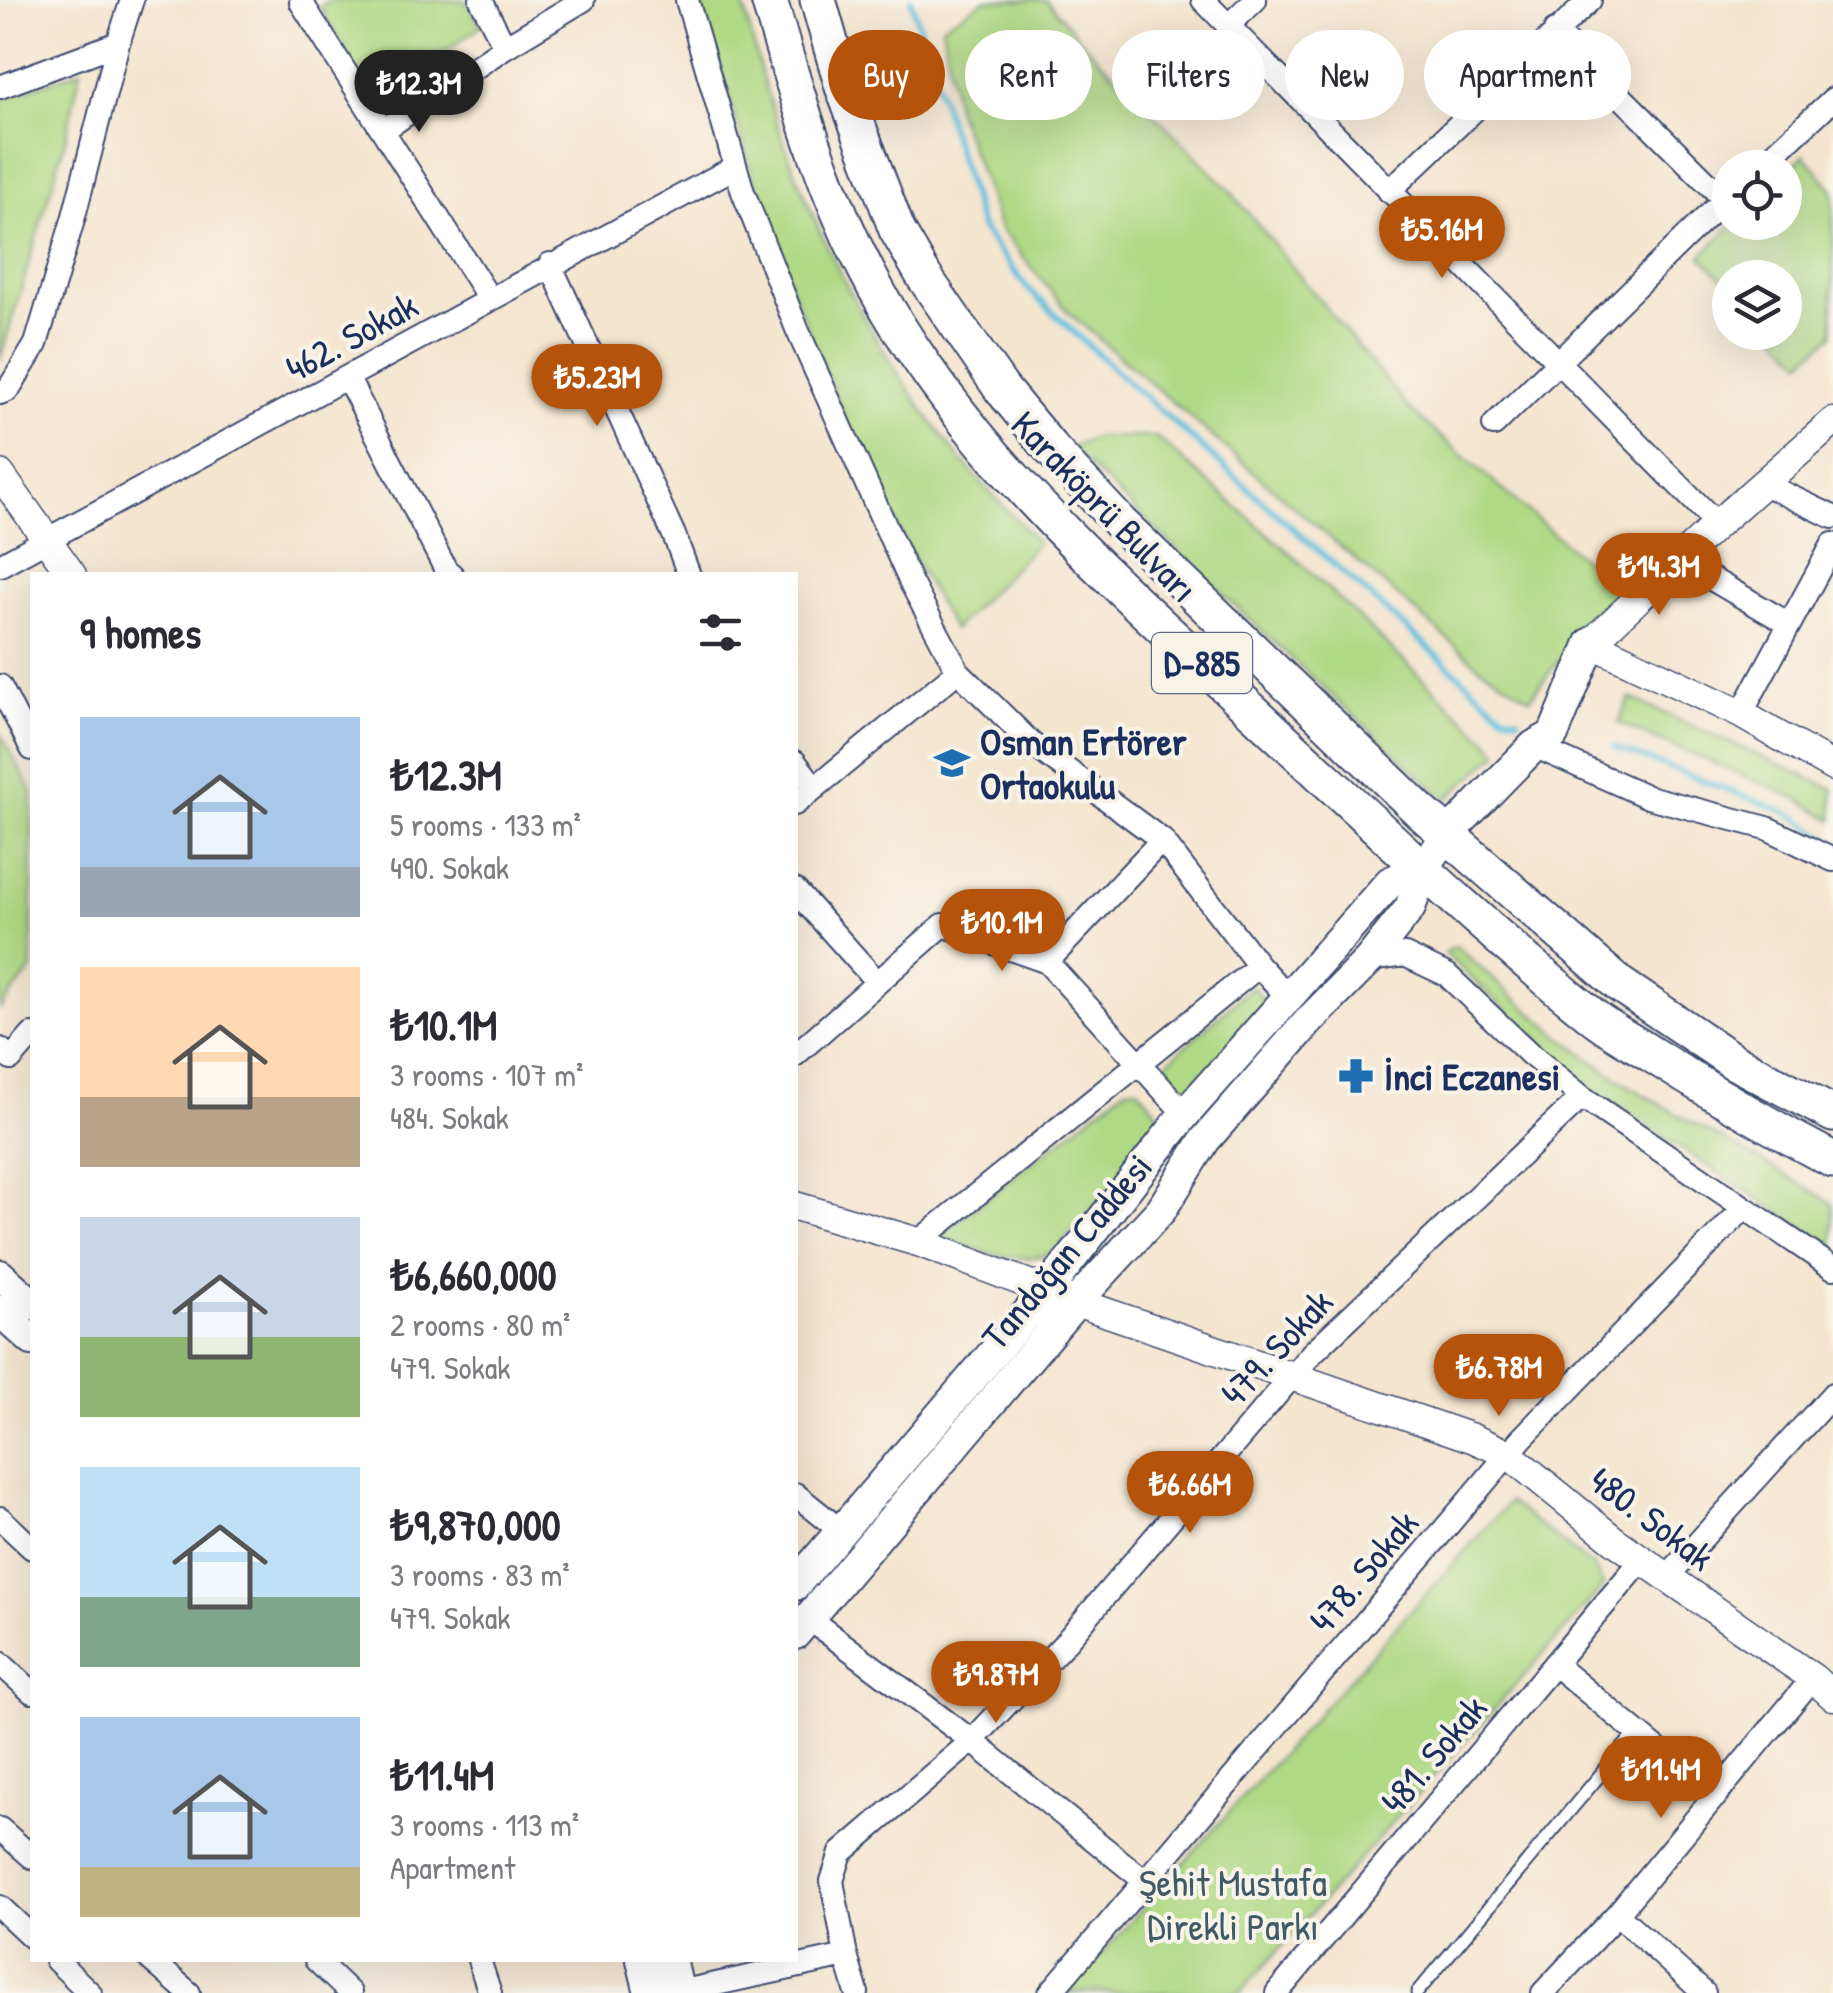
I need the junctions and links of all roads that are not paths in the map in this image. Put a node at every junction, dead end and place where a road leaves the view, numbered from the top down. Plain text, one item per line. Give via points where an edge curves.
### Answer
1 (132, 0) edge
2 (304, 0) edge
3 (481, 0) edge
4 (582, 0) edge
5 (687, 0) edge
6 (769, 0) edge
7 (818, 0) edge
8 (1203, 0) edge
9 (1256, 0) edge
10 (1590, 0) edge
11 (1230, 25) junction
12 (1557, 30) edge
13 (118, 43) junction
14 (505, 47) junction
15 (0, 86) edge
16 (1833, 100) edge
17 (1631, 105) edge
18 (1463, 120) edge
19 (384, 129) junction
20 (1779, 150) edge
21 (736, 166) junction
22 (1712, 183) edge
23 (1388, 191) junction
24 (1712, 211) edge
25 (550, 264) junction
26 (489, 298) junction
27 (1557, 361) junction
28 (348, 379) junction
29 (0, 393) edge
30 (1833, 422) edge
31 (1494, 425) dead end
32 (0, 474) edge
33 (1764, 484) junction
34 (1833, 518) edge
35 (1717, 524) junction
36 (50, 541) junction
37 (1833, 544) edge
38 (1679, 560) junction
39 (0, 565) edge
40 (70, 572) edge
41 (444, 572) edge
42 (688, 572) edge
43 (1788, 624) junction
44 (1591, 643) junction
45 (958, 671) junction
46 (0, 686) edge
47 (1741, 714) junction
48 (30, 746) edge
49 (1534, 746) junction
50 (798, 766) edge
51 (1833, 767) edge
52 (814, 788) junction
53 (798, 801) edge
54 (1449, 833) junction
55 (1162, 840) junction
56 (1833, 860) edge
57 (1424, 867) junction
58 (798, 893) edge
59 (1369, 960) junction
60 (1047, 962) junction
61 (1259, 966) junction
62 (877, 982) junction
63 (1290, 998) junction
64 (30, 1036) edge
65 (798, 1052) edge
66 (6, 1054) edge
67 (1733, 1061) junction
68 (1140, 1064) junction
69 (1833, 1086) edge
70 (1582, 1096) junction
71 (1184, 1114) junction
72 (1833, 1114) edge
73 (1798, 1141) junction
74 (1833, 1160) edge
75 (1833, 1172) edge
76 (1744, 1208) junction
77 (799, 1214) edge
78 (918, 1242) junction
79 (1833, 1268) edge
80 (0, 1274) edge
81 (1047, 1290) junction
82 (30, 1302) edge
83 (1076, 1302) junction
84 (0, 1311) edge
85 (30, 1334) edge
86 (1290, 1377) junction
87 (1833, 1394) edge
88 (1508, 1454) junction
89 (798, 1496) edge
90 (0, 1518) edge
91 (841, 1531) junction
92 (30, 1546) edge
93 (1642, 1560) junction
94 (1666, 1578) junction
95 (798, 1581) edge
96 (802, 1626) edge
97 (0, 1663) edge
98 (1554, 1664) junction
99 (1824, 1681) edge
100 (30, 1690) edge
101 (1636, 1732) junction
102 (972, 1741) junction
103 (1716, 1797) junction
104 (0, 1829) edge
105 (30, 1855) edge
106 (1146, 1882) junction
107 (0, 1907) edge
108 (1618, 1914) junction
109 (30, 1935) edge
110 (846, 1956) junction
111 (58, 1962) edge
112 (154, 1962) edge
113 (318, 1962) edge
114 (480, 1962) edge
115 (642, 1962) edge
116 (672, 1962) edge
117 (679, 1992) edge
118 (90, 1993) edge
119 (189, 1993) edge
120 (350, 1993) edge
121 (490, 1993) edge
122 (650, 1993) edge
123 (857, 1993) edge
124 (1050, 1993) edge
125 (1277, 1993) edge
126 (1417, 1993) edge
127 (1544, 1993) edge
128 (1704, 1993) edge

1 - 13 street
2 - 19 street
3 - 14 street
4 - 14 street
5 - 21 street
6 - 57 highway, Karaköprü Bulvarı / D-885 via 797,100 858,255 960,416 1086,556
7 - 54 highway, Karaköprü Bulvarı / D-885 via 897,230 1001,388 1120,523
8 - 11 street
9 - 11 street
10 - 12 street
11 - 23 street
13 - 15 street
13 - 29 street via 36,344
14 - 19 street
16 - 20 street
17 - 22 street
18 - 23 street
19 - 26 street
21 - 25 street, 462. Sokak
21 - 45 street via 797,329 911,584
23 - 27 street
24 - 27 street
25 - 26 street, 462. Sokak
25 - 42 street
26 - 28 street, 462. Sokak
27 - 31 street
27 - 35 street
28 - 36 street, 462. Sokak
28 - 41 street
30 - 33 street
32 - 36 street
33 - 34 street
33 - 35 street
35 - 38 street
36 - 39 street, 462. Sokak
36 - 40 street
37 - 43 street
38 - 43 street
38 - 44 street
43 - 47 street
44 - 47 street
44 - 49 main road, Tandoğan Caddesi via 1553,735
45 - 52 street
45 - 55 street via 1032,744
46 - 48 street
47 - 51 street
49 - 54 main road, Tandoğan Caddesi
49 - 56 street via 1648,798 1767,828
50 - 52 street
52 - 53 street
54 - 57 main road, Tandoğan Caddesi
54 - 67 highway, Karaköprü Bulvarı / D-885 via 1620,984
55 - 60 street
55 - 61 street
57 - 59 main road, Tandoğan Caddesi via 1410,908
57 - 63 main road, Tandoğan Caddesi via 1390,882
57 - 73 highway, Karaköprü Bulvarı / D-885 via 1592,1017
58 - 62 street
59 - 70 street via 1404,955 1446,975
59 - 83 main road, Tandoğan Caddesi via 1218,1125 1161,1210
60 - 62 street via 944,926
60 - 68 street
61 - 63 street
61 - 68 street
62 - 65 street
63 - 71 main road, Tandoğan Caddesi
64 - 66 street
67 - 69 highway
67 - 72 highway, Karaköprü Bulvarı / D-885
68 - 71 street
68 - 78 street
70 - 76 street
70 - 86 street, 479. Sokak
71 - 81 main road, Tandoğan Caddesi
73 - 74 highway, Karaköprü Bulvarı / D-885
73 - 75 highway
76 - 79 street
76 - 88 street, 478. Sokak
77 - 78 street, 480. Sokak
78 - 81 street, 480. Sokak
80 - 82 main road
81 - 83 street, 480. Sokak
81 - 91 main road, Tandoğan Caddesi
83 - 86 street, 480. Sokak
83 - 96 main road, Tandoğan Caddesi
84 - 85 main road
86 - 88 street, 480. Sokak
86 - 102 street, 479. Sokak via 1062,1646
87 - 94 street
88 - 93 street, 480. Sokak
88 - 106 street, 478. Sokak
89 - 91 street
90 - 92 street
91 - 95 main road, Tandoğan Caddesi
93 - 94 street, 480. Sokak
93 - 98 street, 481. Sokak
94 - 99 street, 480. Sokak
96 - 102 street
97 - 100 street
98 - 101 street
98 - 125 street, 481. Sokak
99 - 103 street
101 - 103 street
101 - 126 lane
102 - 106 street
102 - 110 street, 479. Sokak via 841,1852 832,1881
103 - 108 street
104 - 105 street
106 - 124 street, 478. Sokak
107 - 109 street
108 - 127 street
108 - 128 street
110 - 117 street
110 - 123 street, 479. Sokak
111 - 118 street
112 - 119 street
113 - 120 street
114 - 121 street
115 - 122 main road
116 - 117 main road

